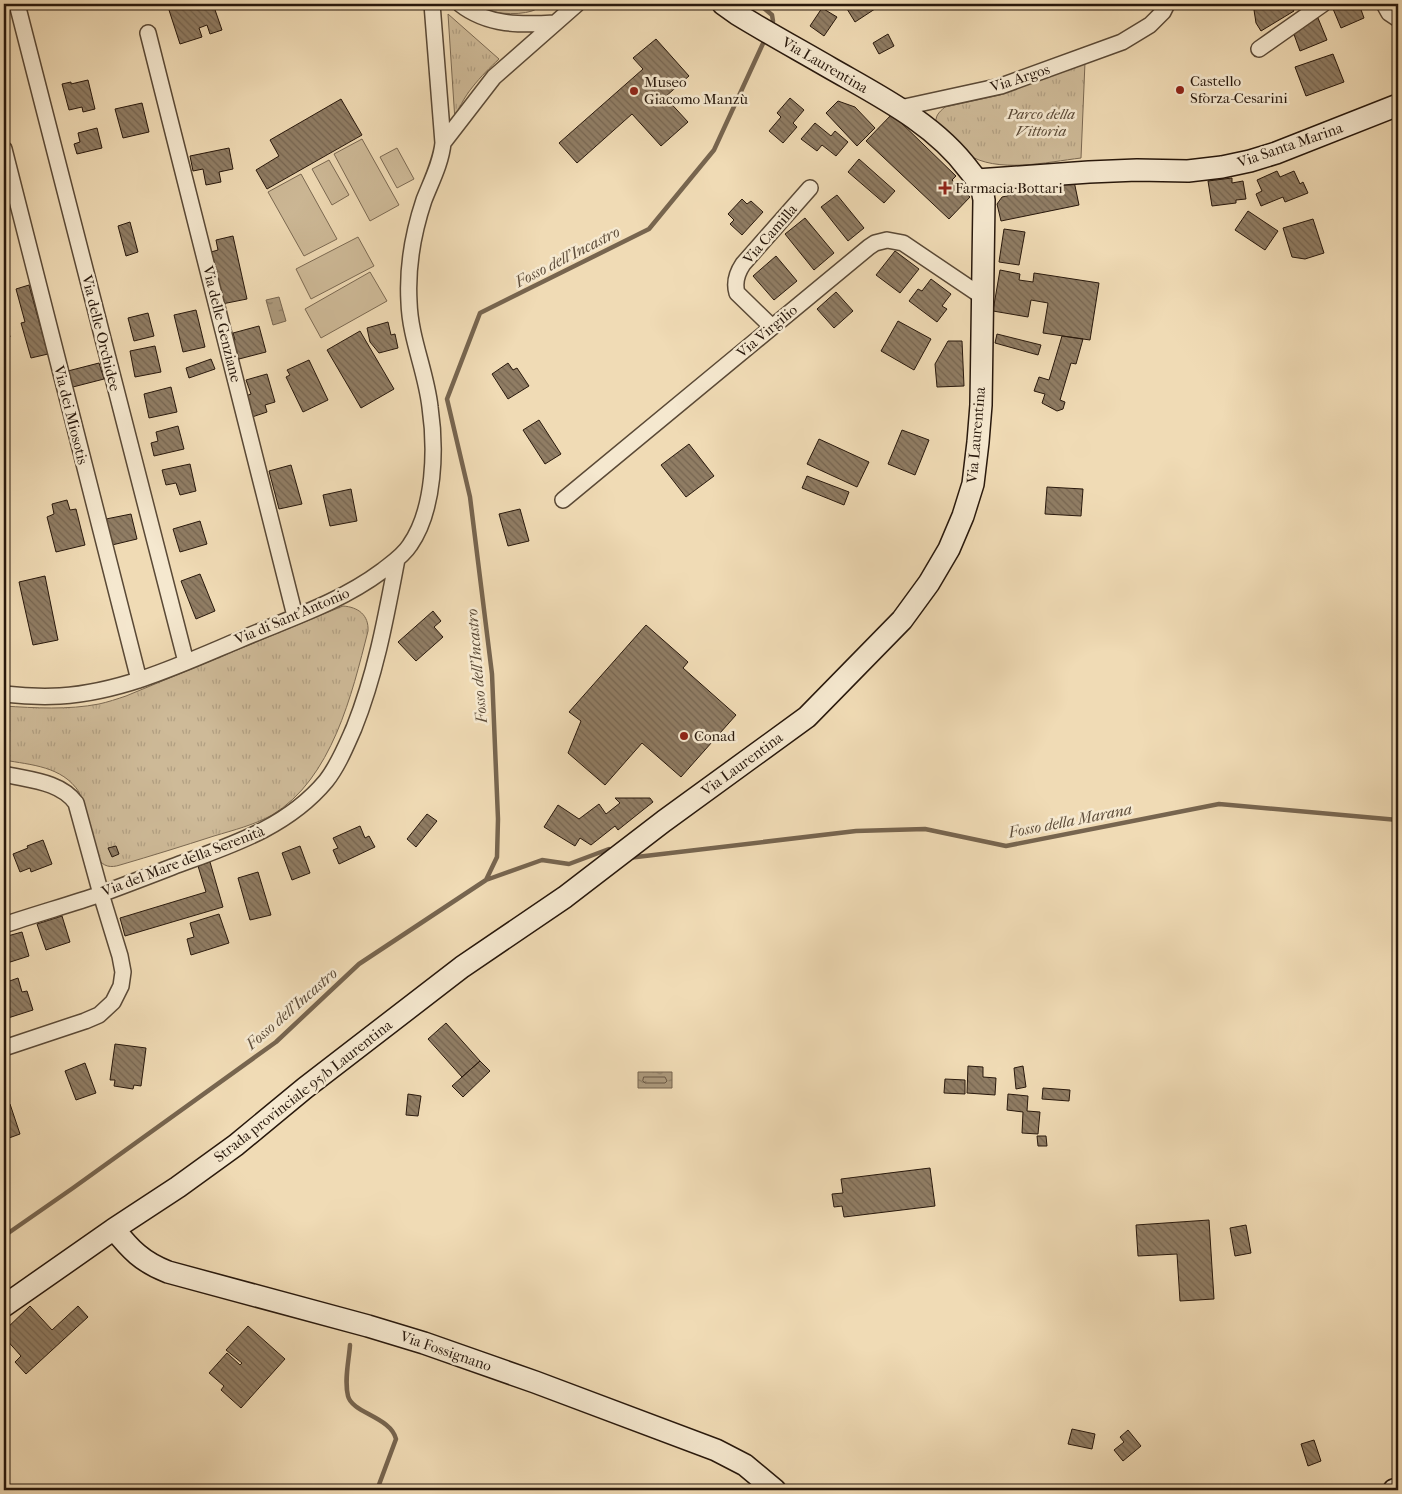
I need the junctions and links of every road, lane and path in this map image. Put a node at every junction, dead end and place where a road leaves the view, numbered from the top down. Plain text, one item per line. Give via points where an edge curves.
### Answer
1 (17, 4) edge
2 (432, 4) edge
3 (460, 4) edge
4 (577, 4) edge
5 (723, 4) edge
6 (1167, 4) edge
7 (1323, 4) edge
8 (1384, 4) edge
9 (1398, 19) edge
10 (554, 23) junction
11 (148, 33) dead end
12 (1259, 49) dead end
13 (1398, 105) edge
14 (900, 108) junction
15 (443, 143) junction
16 (4, 149) edge
17 (977, 180) junction
18 (810, 188) dead end
19 (983, 297) junction
20 (772, 327) junction
21 (564, 500) dead end
22 (397, 559) junction
23 (295, 616) junction
24 (186, 662) junction
25 (139, 680) junction
26 (4, 694) edge
27 (5, 775) edge
28 (599, 871) joint
29 (101, 894) junction
30 (4, 924) edge
31 (4, 1048) edge
32 (114, 1229) junction
33 (4, 1306) edge
34 (1398, 1489) edge
35 (775, 1490) edge
36 (1394, 1490) edge

1 - 24 street, Via delle Orchidee
2 - 15 street, Via di Sant'Antonio
3 - 10 street via 496,21
4 - 10 street
5 - 14 main road, Via Laurentina
6 - 14 street, Via Argos via 1156,20 1122,42 1000,86
7 - 12 street
8 - 9 street
10 - 15 street via 494,77
11 - 23 street, Via delle Genziane
13 - 17 main road, Via Santa Marina via 1276,154 1242,163 1188,171 1089,172
14 - 17 main road, Via Laurentina via 946,143
15 - 22 street, Via di Sant'Antonio via 418,221 409,277 412,330 432,416 431,478 418,531
16 - 25 street, Via dei Miosotis
17 - 19 main road, Via Laurentina via 984,200
18 - 20 street, Via Camilla via 743,264 737,276 738,293
19 - 20 street, Via Virgilio via 908,246 887,240 869,247
19 - 28 main road, Via Laurentina via 980,424 973,484 954,538 929,583 902,620 807,717
20 - 21 street, Via Virgilio
22 - 23 street, Via di Sant'Antonio via 350,592
22 - 29 street, Via del Mare della Serenità via 382,640 366,693 340,760 326,781 301,806 265,830
23 - 24 street, Via di Sant'Antonio
24 - 25 street, Via di Sant'Antonio
25 - 26 street, Via di Sant'Antonio via 60,696
27 - 29 street via 53,786 74,800
28 - 32 main road, Strada provinciale 95/b Laurentina via 462,966 236,1145
29 - 30 street, Via del Mare della Serenità
29 - 31 street via 122,964 117,997 109,1007 92,1018
32 - 33 main road, Strada provinciale 95/b Laurentina
32 - 35 main road, Via Fossignano via 140,1257 168,1272 374,1328 499,1369 716,1450 749,1468
34 - 36 main road

